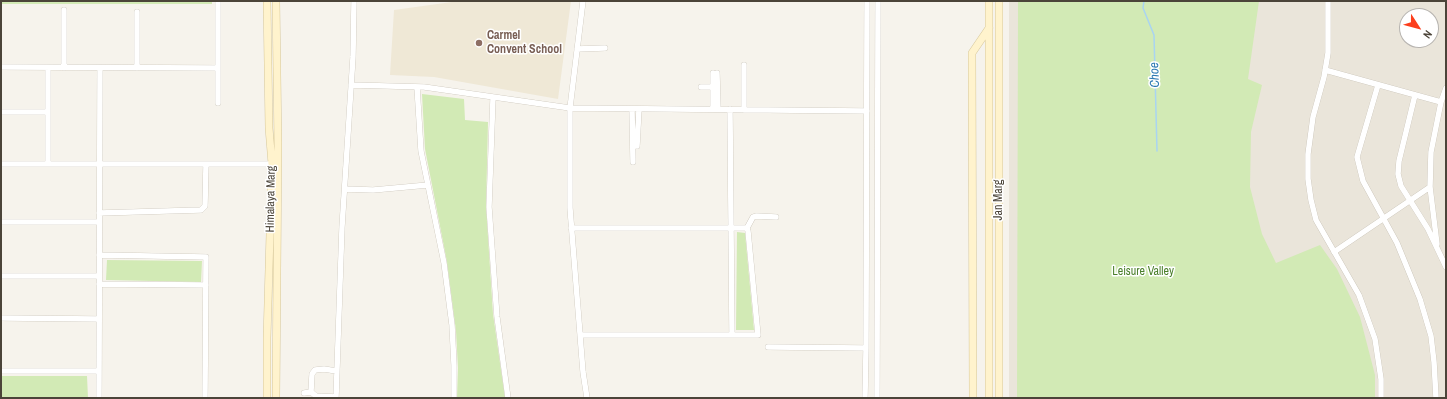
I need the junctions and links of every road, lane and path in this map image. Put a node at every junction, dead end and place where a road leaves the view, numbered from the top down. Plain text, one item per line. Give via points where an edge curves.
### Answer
1 (218, 1) edge
2 (267, 1) edge
3 (276, 1) edge
4 (354, 1) edge
5 (583, 1) edge
6 (867, 1) edge
7 (878, 1) edge
8 (989, 1) edge
9 (999, 1) edge
10 (1328, 1) edge
11 (64, 10) dead end
12 (137, 12) dead end
13 (989, 27) junction
14 (605, 48) dead end
15 (577, 49) junction
16 (744, 65) dead end
17 (1, 68) edge
18 (48, 68) junction
19 (64, 68) junction
20 (100, 68) junction
21 (137, 68) junction
22 (218, 68) junction
23 (1325, 70) junction
24 (1378, 85) junction
25 (351, 86) junction
26 (417, 87) junction
27 (701, 87) dead end
28 (713, 87) junction
29 (1446, 88) edge
30 (1415, 95) junction
31 (493, 98) junction
32 (1441, 102) junction
33 (218, 103) dead end
34 (570, 108) junction
35 (632, 109) junction
36 (639, 109) junction
37 (716, 109) junction
38 (730, 110) junction
39 (744, 110) junction
40 (867, 110) junction
41 (1, 112) edge
42 (48, 112) junction
43 (637, 146) dead end
44 (633, 162) dead end
45 (1, 164) edge
46 (48, 164) junction
47 (100, 164) junction
48 (206, 164) junction
49 (275, 164) junction
50 (428, 185) junction
51 (1430, 187) junction
52 (344, 189) junction
53 (1410, 200) junction
54 (99, 213) junction
55 (776, 217) dead end
56 (1383, 219) junction
57 (1, 222) edge
58 (99, 222) junction
59 (730, 227) junction
60 (571, 228) junction
61 (747, 228) junction
62 (1438, 249) junction
63 (1334, 252) junction
64 (99, 255) junction
65 (1446, 268) edge
66 (1, 276) edge
67 (99, 276) junction
68 (99, 284) junction
69 (206, 285) junction
70 (1, 318) edge
71 (99, 319) junction
72 (580, 335) junction
73 (732, 335) junction
74 (768, 347) dead end
75 (866, 348) junction
76 (1, 371) edge
77 (99, 371) junction
78 (336, 371) junction
79 (311, 392) junction
80 (304, 393) dead end
81 (336, 397) edge
82 (99, 398) edge
83 (205, 398) edge
84 (267, 398) edge
85 (276, 398) edge
86 (454, 398) edge
87 (508, 398) edge
88 (587, 398) edge
89 (865, 398) edge
90 (877, 398) edge
91 (973, 398) edge
92 (989, 398) edge
93 (999, 398) edge
94 (1381, 398) edge
95 (1436, 398) edge

1 - 22 street
2 - 49 main road, Himalaya Marg via 269,128
3 - 49 main road, Himalaya Marg
4 - 25 street
5 - 15 street
6 - 40 street
7 - 90 street
8 - 13 main road, Jan Marg
9 - 93 main road, Jan Marg
10 - 23 street via 1328,53
11 - 19 street
12 - 21 street
13 - 91 main road via 972,53
13 - 92 main road, Jan Marg
14 - 15 street
15 - 34 street
16 - 39 street
17 - 18 street
18 - 19 street
18 - 42 street
19 - 20 street
20 - 21 street
20 - 47 street
21 - 22 street
22 - 33 street
23 - 24 street
23 - 63 street via 1313,117 1308,154 1308,179 1316,220
24 - 30 street
24 - 56 street via 1357,157 1363,181
25 - 26 street
25 - 52 street
26 - 31 street
26 - 50 street via 421,151
27 - 28 street
28 - 37 street
28 - 37 street via 715,73
29 - 32 street
30 - 32 street
30 - 53 street via 1398,174 1401,186
31 - 34 street
31 - 87 street via 489,208 497,317
32 - 51 street via 1431,152
34 - 35 street
34 - 60 street
35 - 36 street
35 - 44 street
36 - 37 street
36 - 43 street
37 - 38 street
38 - 39 street
38 - 59 street
39 - 40 street
40 - 75 street
41 - 42 street
42 - 46 street
45 - 46 street
46 - 47 street
47 - 48 street
47 - 54 street
48 - 49 street
48 - 54 street via 205,206 201,210
49 - 84 main road, Himalaya Marg via 267,338
49 - 85 main road, Himalaya Marg
50 - 52 street via 373,190
50 - 86 street via 444,262 452,325
51 - 53 street
51 - 62 street
52 - 78 street
53 - 56 street
53 - 62 street
54 - 58 street
55 - 61 street via 756,216
56 - 63 street
56 - 95 street via 1397,243 1420,299 1431,336
57 - 58 street
58 - 64 street
59 - 60 street
59 - 61 street
59 - 73 street
60 - 72 street
61 - 73 street via 758,335
62 - 65 street
63 - 94 street via 1359,295 1375,339
64 - 67 street
64 - 69 street via 206,257
66 - 67 street
67 - 68 street
68 - 69 street
68 - 71 street
69 - 83 street
70 - 71 street
71 - 77 street
72 - 73 street
72 - 88 street
74 - 75 street
75 - 89 street
76 - 77 street
77 - 82 street
78 - 79 street via 315,370 312,374
78 - 81 street
79 - 80 street
79 - 81 street via 316,396

